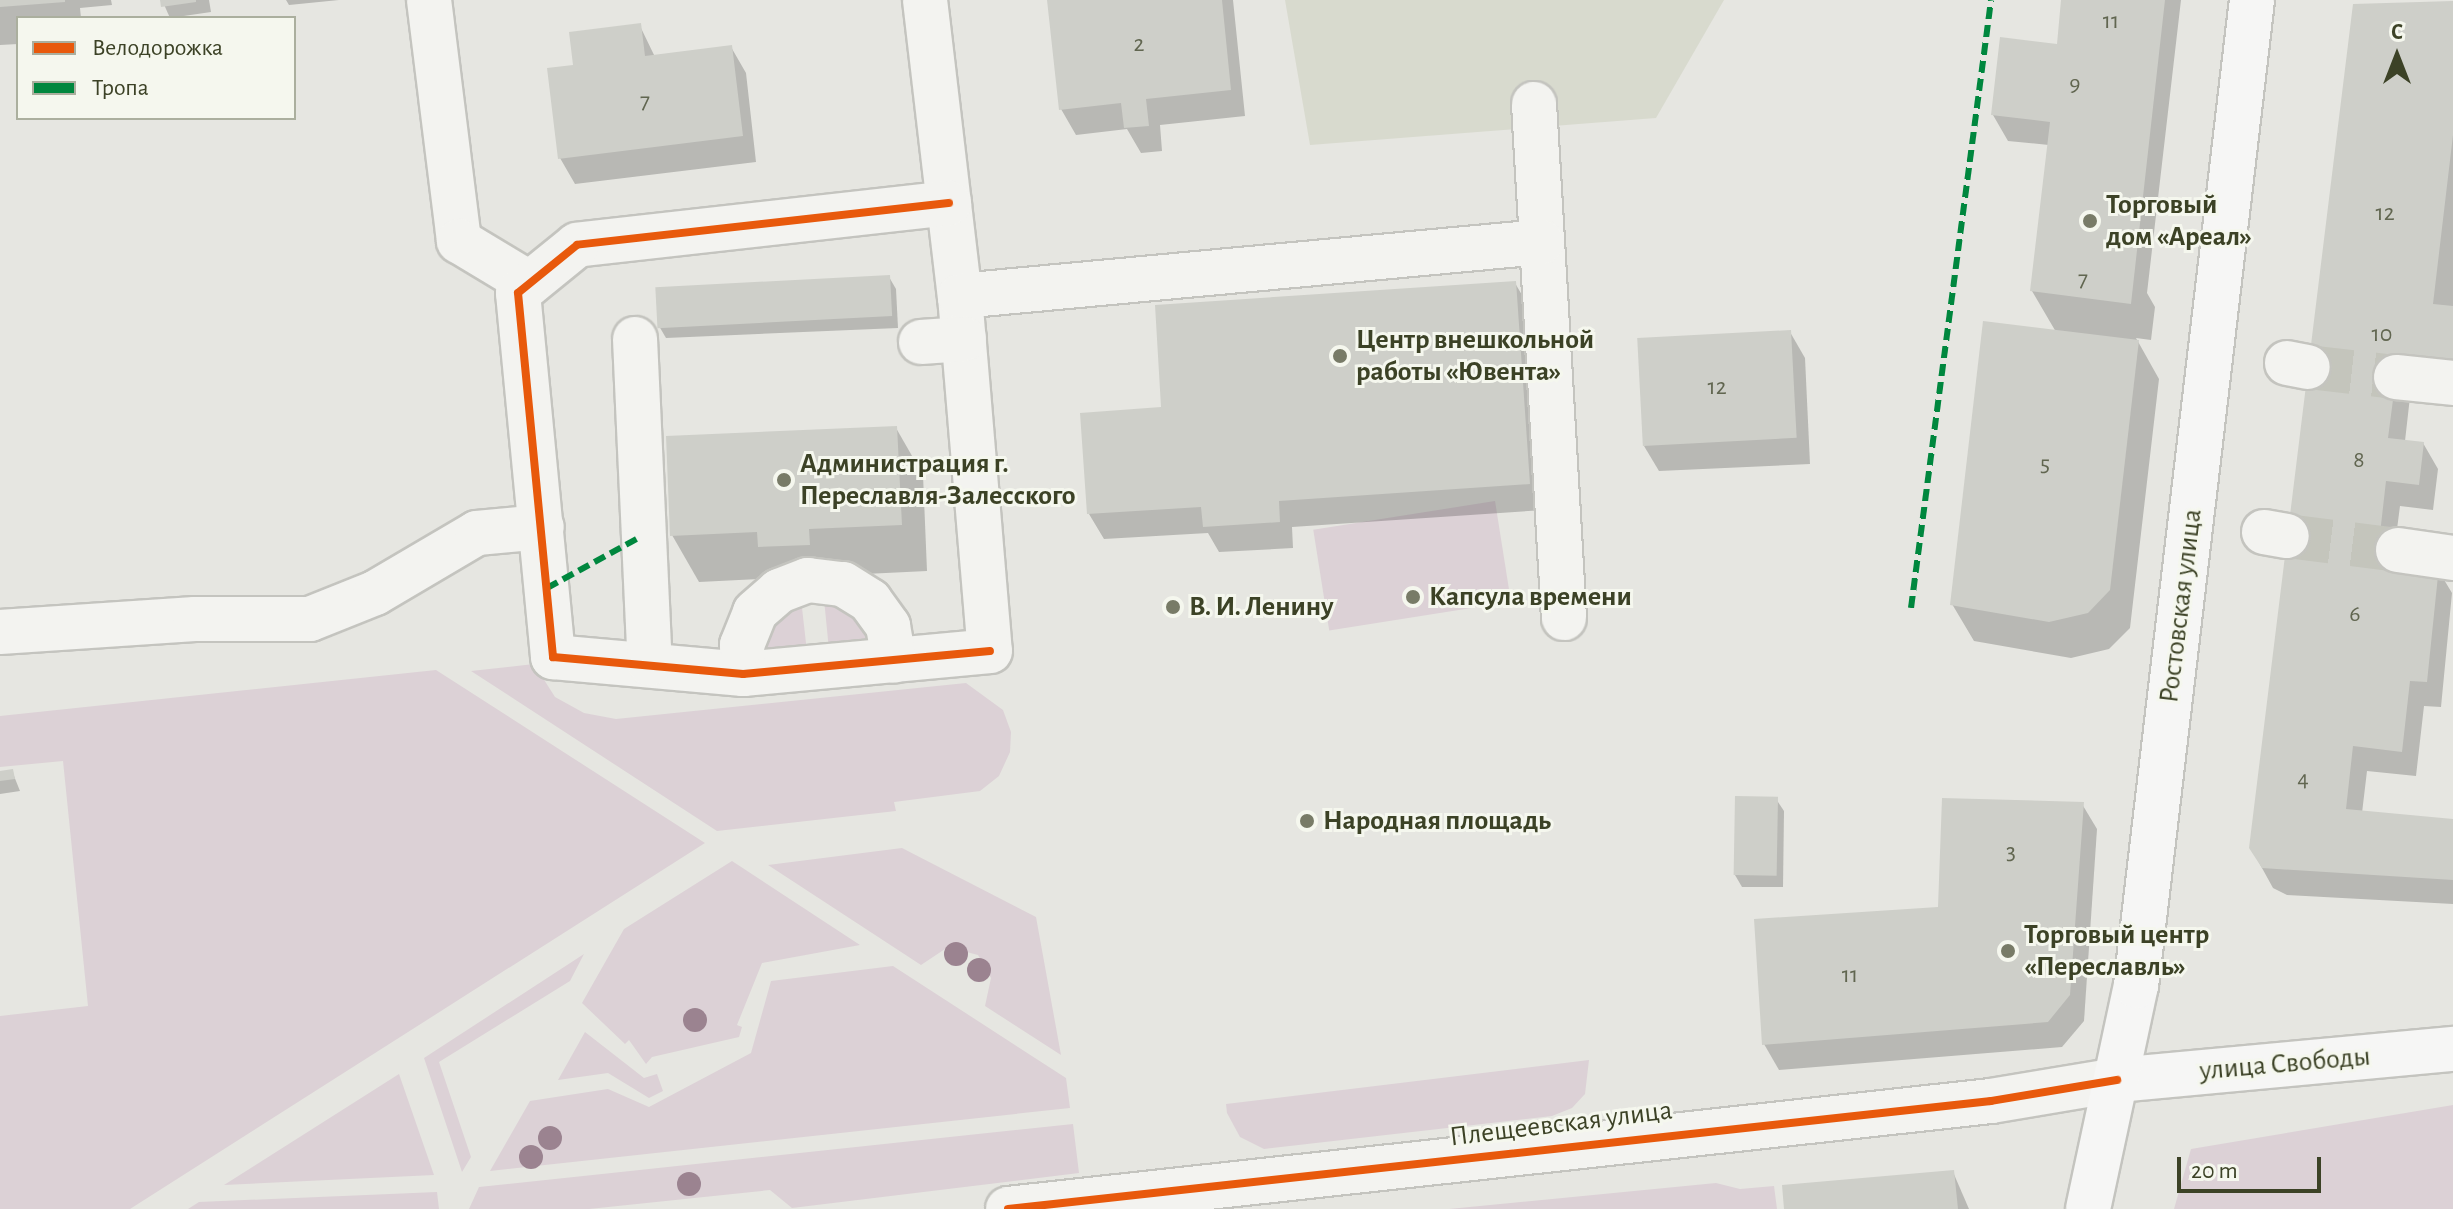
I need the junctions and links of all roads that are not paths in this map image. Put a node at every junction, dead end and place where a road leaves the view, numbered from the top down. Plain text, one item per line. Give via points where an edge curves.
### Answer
1 (429, 0) edge
2 (925, 0) edge
3 (2252, 0) edge
4 (1534, 104) dead end
5 (949, 203) junction
6 (1541, 242) junction
7 (529, 283) junction
8 (960, 296) junction
9 (635, 339) dead end
10 (2396, 377) tunnel mouth
11 (2453, 383) edge
12 (542, 527) junction
13 (2398, 550) tunnel mouth
14 (2453, 558) edge
15 (1564, 618) dead end
16 (0, 632) edge
17 (894, 660) junction
18 (650, 664) junction
19 (743, 674) junction
20 (2453, 1049) edge
21 (2117, 1080) junction
22 (1008, 1209) edge
23 (2088, 1209) edge

1 - 7 street via 459,241
2 - 5 street
3 - 21 main road, Ростовская улица via 2154,846
4 - 6 street
5 - 7 street via 577,245
5 - 8 street
6 - 8 street
6 - 15 street
7 - 12 street via 518,293
8 - 17 street via 942,341 997,658
9 - 18 street
10 - 11 street
12 - 16 street via 477,533 375,593 310,619 195,619
12 - 18 street via 553,657
13 - 14 street
17 - 19 street
17 - 19 street via 890,632 870,601 843,584 808,580 779,591 755,612 742,645
18 - 19 street
20 - 21 main road, улица Свободы
21 - 22 street, Плещеевская улица via 1991,1101
21 - 23 main road, Ростовская улица

